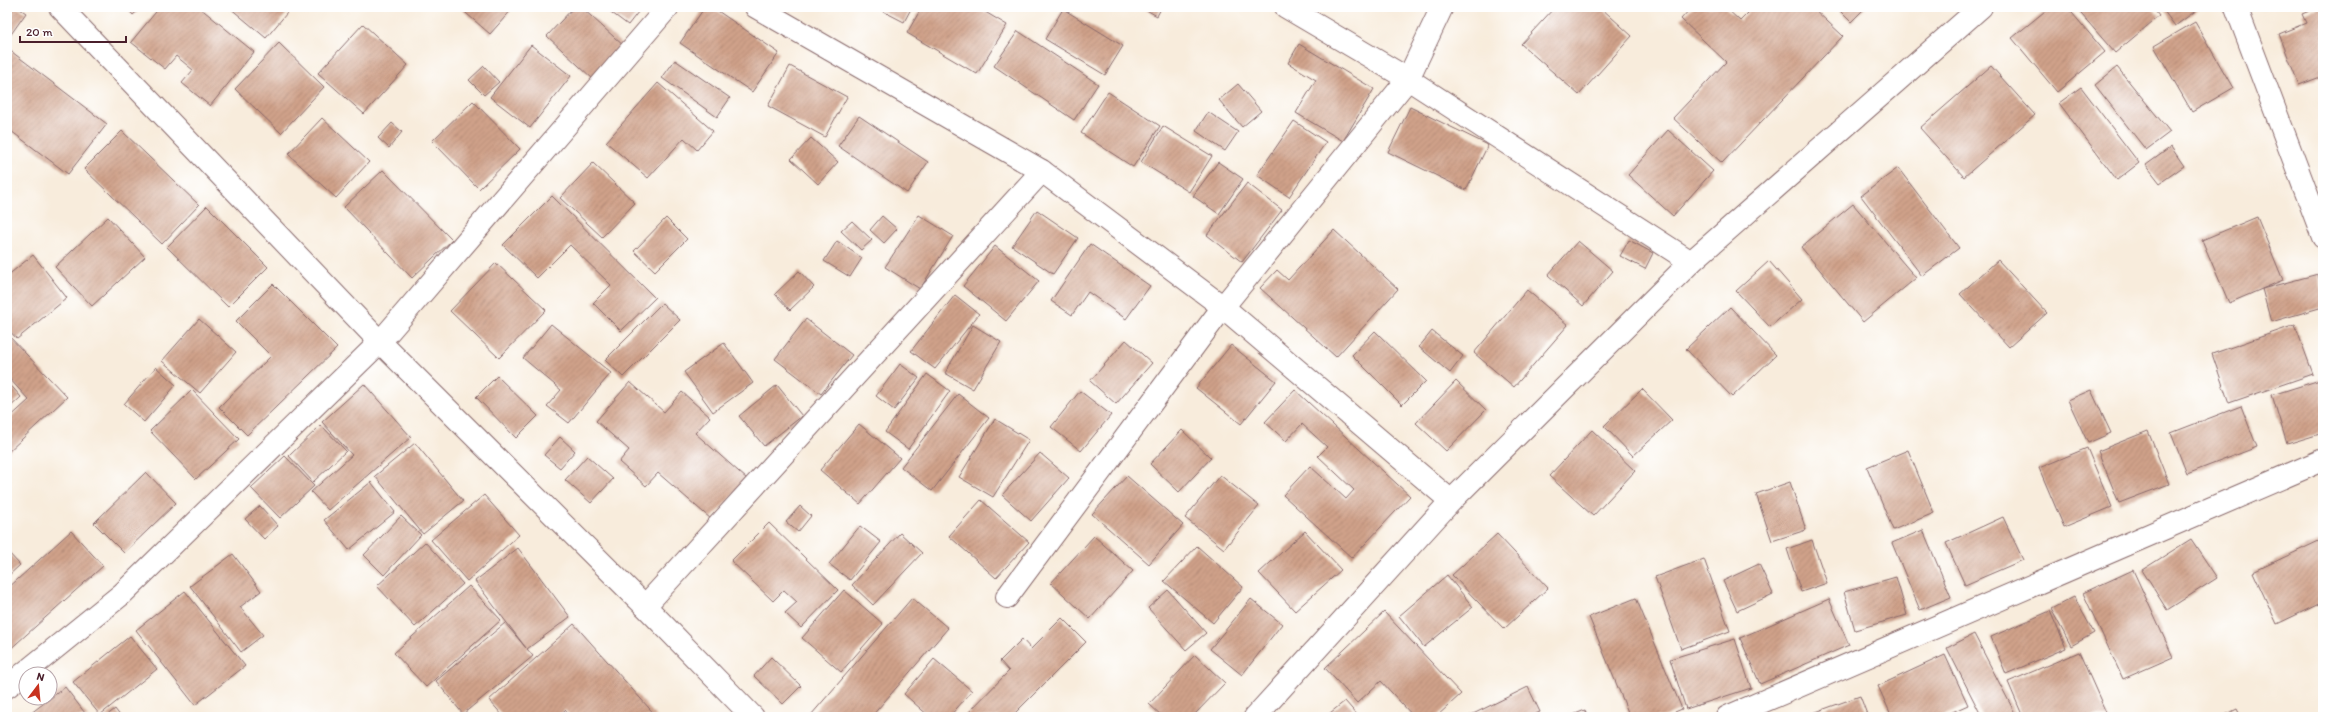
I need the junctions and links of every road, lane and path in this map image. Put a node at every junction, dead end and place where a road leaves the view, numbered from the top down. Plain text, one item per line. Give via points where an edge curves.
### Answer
1 (60, 7) edge
2 (668, 7) edge
3 (756, 7) edge
4 (1286, 7) edge
5 (1442, 7) edge
6 (1981, 7) edge
7 (2236, 7) edge
8 (1408, 79) junction
9 (1042, 171) junction
10 (2323, 236) edge
11 (1691, 262) junction
12 (1223, 307) junction
13 (380, 342) junction
14 (2323, 460) edge
15 (1451, 501) junction
16 (1007, 597) dead end
17 (645, 606) junction
18 (7, 687) edge
19 (752, 717) edge
20 (1255, 717) edge
21 (1727, 717) edge

1 - 13 street
2 - 13 street
3 - 9 street
4 - 8 street
5 - 8 street
6 - 11 street
7 - 10 street
8 - 11 street
8 - 12 street
9 - 12 street
9 - 17 street
11 - 15 street
12 - 15 street
12 - 16 street
13 - 17 street
13 - 18 street via 122,594
14 - 21 street
15 - 20 street
17 - 19 street

